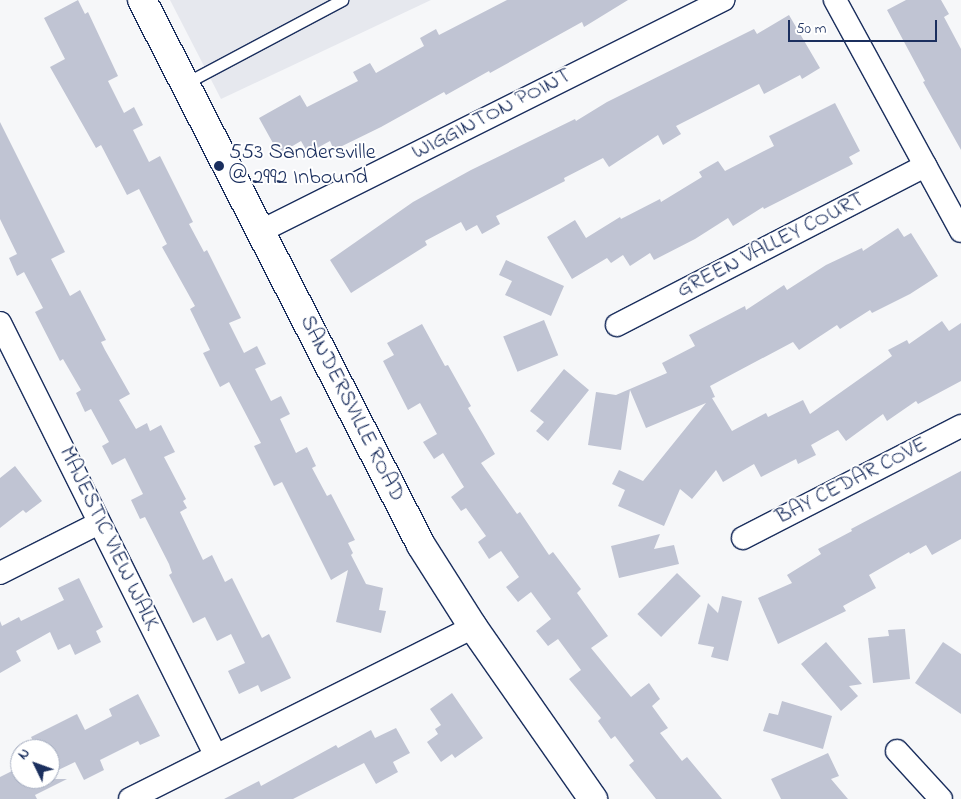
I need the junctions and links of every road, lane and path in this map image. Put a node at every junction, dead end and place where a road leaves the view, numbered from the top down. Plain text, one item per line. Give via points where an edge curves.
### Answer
1 (142, 0) edge
2 (342, 0) edge
3 (723, 0) edge
4 (835, 0) edge
5 (186, 83) junction
6 (925, 166) junction
7 (261, 231) junction
8 (961, 231) edge
9 (0, 323) edge
10 (617, 326) dead end
11 (961, 426) edge
12 (99, 523) junction
13 (743, 538) dead end
14 (0, 574) edge
15 (473, 627) junction
16 (897, 752) dead end
17 (215, 756) junction
18 (130, 799) edge
19 (592, 799) edge
20 (941, 799) edge

1 - 5 street, SANDERSVILLE ROAD
2 - 5 lane
3 - 7 street, WIGGINTON POINT
4 - 6 street
5 - 7 street, SANDERSVILLE ROAD
6 - 8 street
6 - 10 street, GREEN VALLEY COURT
7 - 15 street, SANDERSVILLE ROAD via 395,498
9 - 12 street, MAJESTIC VIEW WALK
11 - 13 street, BAY CEDAR COVE
12 - 14 street
12 - 17 street, MAJESTIC VIEW WALK
15 - 17 street
15 - 19 street, SANDERSVILLE ROAD
16 - 20 street
17 - 18 street

